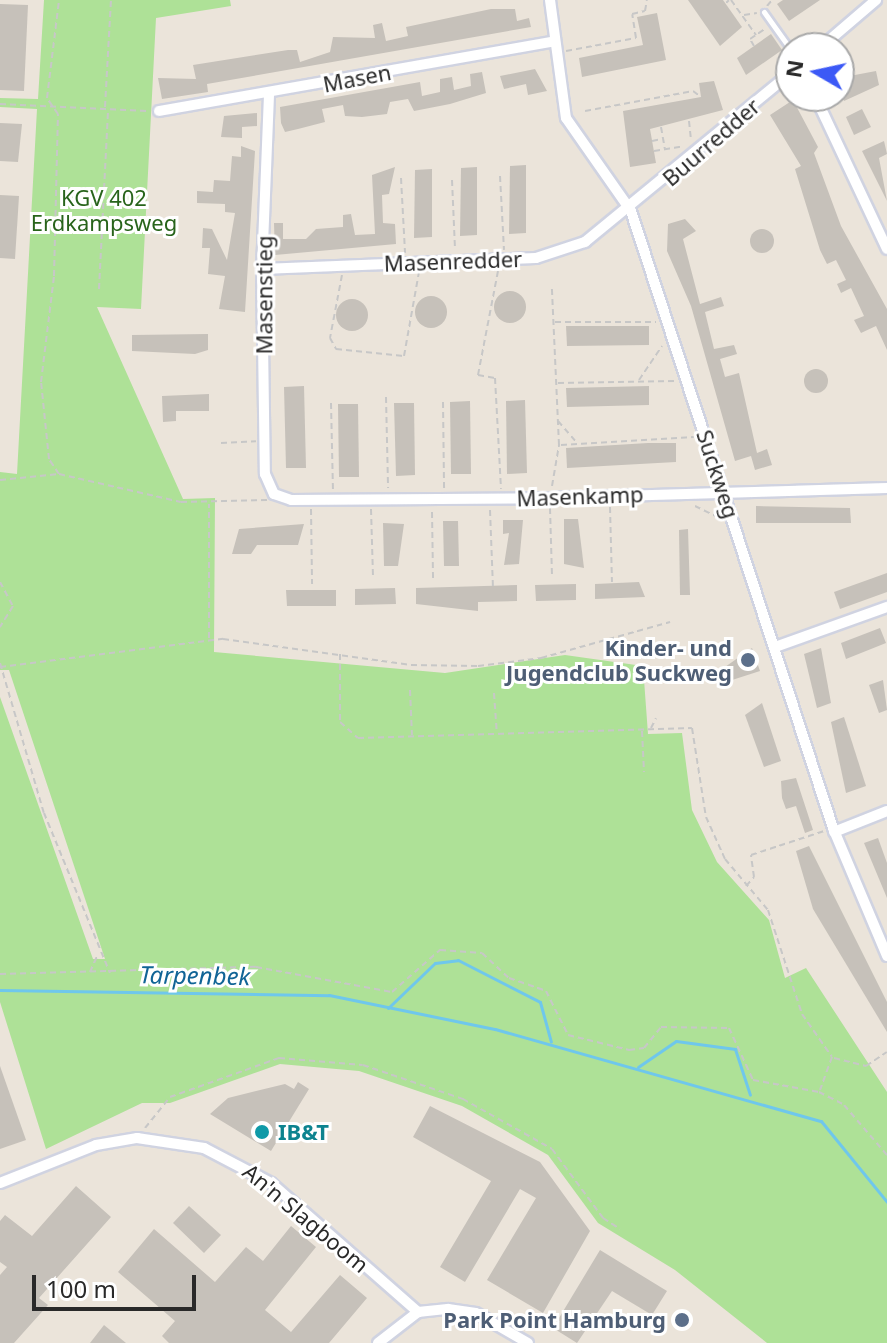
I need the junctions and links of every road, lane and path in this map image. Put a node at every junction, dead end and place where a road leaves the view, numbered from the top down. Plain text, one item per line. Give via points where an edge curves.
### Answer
1 (59, 0) edge
2 (111, 0) edge
3 (550, 0) edge
4 (647, 0) edge
5 (876, 0) edge
6 (729, 1) edge
7 (764, 12) dead end
8 (773, 24) junction
9 (779, 32) edge
10 (839, 32) edge
11 (756, 35) junction
12 (555, 41) junction
13 (754, 46) dead end
14 (565, 51) dead end
15 (775, 87) edge
16 (679, 94) junction
17 (269, 95) junction
18 (701, 97) dead end
19 (655, 98) junction
20 (640, 101) junction
21 (680, 101) dead end
22 (0, 104) edge
23 (656, 105) dead end
24 (51, 107) junction
25 (642, 108) dead end
26 (107, 109) junction
27 (159, 111) joint
28 (585, 111) dead end
29 (823, 112) edge
30 (689, 121) dead end
31 (661, 127) dead end
32 (663, 139) junction
33 (652, 141) dead end
34 (665, 149) junction
35 (654, 151) dead end
36 (500, 176) dead end
37 (401, 178) dead end
38 (452, 180) dead end
39 (631, 211) junction
40 (887, 249) edge
41 (502, 259) junction
42 (455, 261) junction
43 (421, 262) junction
44 (405, 263) junction
45 (343, 266) junction
46 (262, 269) junction
47 (552, 288) dead end
48 (99, 289) dead end
49 (553, 322) junction
50 (670, 328) junction
51 (638, 381) junction
52 (687, 381) junction
53 (557, 383) junction
54 (386, 397) dead end
55 (443, 402) dead end
56 (331, 403) dead end
57 (558, 421) junction
58 (706, 437) junction
59 (265, 441) junction
60 (221, 443) dead end
61 (578, 444) junction
62 (559, 445) junction
63 (59, 474) junction
64 (0, 480) edge
65 (887, 488) edge
66 (724, 490) junction
67 (274, 494) junction
68 (610, 497) junction
69 (496, 498) junction
70 (550, 498) junction
71 (370, 499) junction
72 (388, 499) junction
73 (432, 499) junction
74 (444, 499) junction
75 (310, 500) junction
76 (334, 500) junction
77 (209, 503) junction
78 (695, 506) dead end
79 (735, 526) junction
80 (552, 574) dead end
81 (373, 575) dead end
82 (433, 578) dead end
83 (0, 582) edge
84 (612, 582) dead end
85 (312, 584) dead end
86 (493, 589) dead end
87 (887, 607) edge
88 (670, 622) dead end
89 (0, 627) edge
90 (209, 639) junction
91 (775, 647) junction
92 (340, 654) junction
93 (0, 665) edge
94 (410, 690) dead end
95 (494, 693) dead end
96 (656, 718) dead end
97 (651, 729) junction
98 (642, 730) junction
99 (497, 733) junction
100 (412, 736) junction
101 (644, 772) dead end
102 (887, 811) edge
103 (833, 830) junction
104 (746, 887) junction
105 (98, 955) junction
106 (887, 956) edge
107 (110, 973) junction
108 (0, 974) edge
109 (89, 974) junction
110 (887, 1052) edge
111 (832, 1057) junction
112 (819, 1092) junction
113 (137, 1138) junction
114 (887, 1155) edge
115 (0, 1183) edge
116 (620, 1229) dead end
117 (418, 1312) junction
118 (378, 1343) edge
119 (528, 1343) edge

1 - 24 path
2 - 26 path
3 - 12 street, Suckweg
4 - 14 path via 645,11 632,14 636,38
5 - 10 street
6 - 11 path
7 - 8 lane
8 - 9 lane
8 - 11 path
11 - 13 path via 750,39
12 - 17 street, Masen
12 - 39 street, Suckweg via 566,118
15 - 39 street, Buurredder
16 - 18 path
16 - 19 path
16 - 21 path
17 - 27 street, Masen
17 - 46 street, Masenstieg
19 - 20 path
19 - 23 path
20 - 25 path
20 - 28 path
22 - 24 path
24 - 26 path
24 - 63 path via 58,114 54,276 41,382 49,459
26 - 27 path
26 - 48 path
29 - 40 street
30 - 34 path via 692,145
31 - 32 path
32 - 33 path
32 - 34 path
34 - 35 path
36 - 41 path
37 - 44 path
38 - 42 path
39 - 41 street, Masenredder via 585,242
39 - 50 street, Suckweg
41 - 42 street, Masenredder
41 - 69 path via 478,375 495,378
42 - 43 street, Masenredder
43 - 44 street, Masenredder
43 - 45 path via 404,356 336,349 330,338
44 - 45 street, Masenredder
45 - 46 street, Masenredder
46 - 59 street, Masenstieg
47 - 49 path
49 - 50 path
49 - 53 path
50 - 51 path
50 - 52 street, Suckweg
51 - 52 path
51 - 53 path
52 - 58 street, Suckweg
53 - 57 path
54 - 72 path
55 - 74 path
56 - 76 path
57 - 61 path
57 - 62 path
58 - 61 path
58 - 66 street, Suckweg
59 - 60 path
59 - 67 street, Masenstieg
61 - 62 path
62 - 70 path
63 - 64 path
63 - 77 path
65 - 66 street, Masenkamp
66 - 68 street, Masenkamp
66 - 79 street, Suckweg
67 - 75 street, Masenkamp
67 - 77 path via 265,503
68 - 70 street, Masenkamp
68 - 84 path
69 - 70 street, Masenkamp
69 - 74 street, Masenkamp
69 - 86 path
70 - 80 path
71 - 72 street, Masenkamp
71 - 76 street, Masenkamp
71 - 81 path
72 - 73 street, Masenkamp
73 - 74 street, Masenkamp
73 - 82 path
75 - 76 street, Masenkamp
75 - 85 path
77 - 90 path
78 - 79 path
79 - 91 street, Suckweg
83 - 89 path via 13,606
87 - 91 street
88 - 92 path via 541,658 478,666
90 - 92 path
90 - 93 path
91 - 103 street, Suckweg
92 - 100 path via 340,722 358,738
93 - 105 path
94 - 100 path
95 - 99 path
96 - 97 path
97 - 98 path
97 - 104 path via 692,728 706,817
98 - 99 path
98 - 101 path
99 - 100 path
102 - 103 street
103 - 104 path via 751,855 754,877
103 - 106 street, Suckweg
104 - 111 path via 768,910 802,1014
105 - 107 path
105 - 109 path
107 - 109 path
107 - 112 path via 256,967 392,992 424,957 461,949 482,953 509,978 546,991 568,1035 629,1050 644,1048 661,1027 718,1023 740,1042 753,1080
108 - 109 path
110 - 111 path via 866,1066
111 - 112 path
112 - 114 path via 844,1105
113 - 115 street, An'n Slagboom via 96,1145
113 - 116 path via 170,1097 279,1058 363,1065 463,1099 552,1149 603,1218
113 - 117 street, An'n Slagboom via 236,1160
117 - 118 street
117 - 119 street via 476,1313

